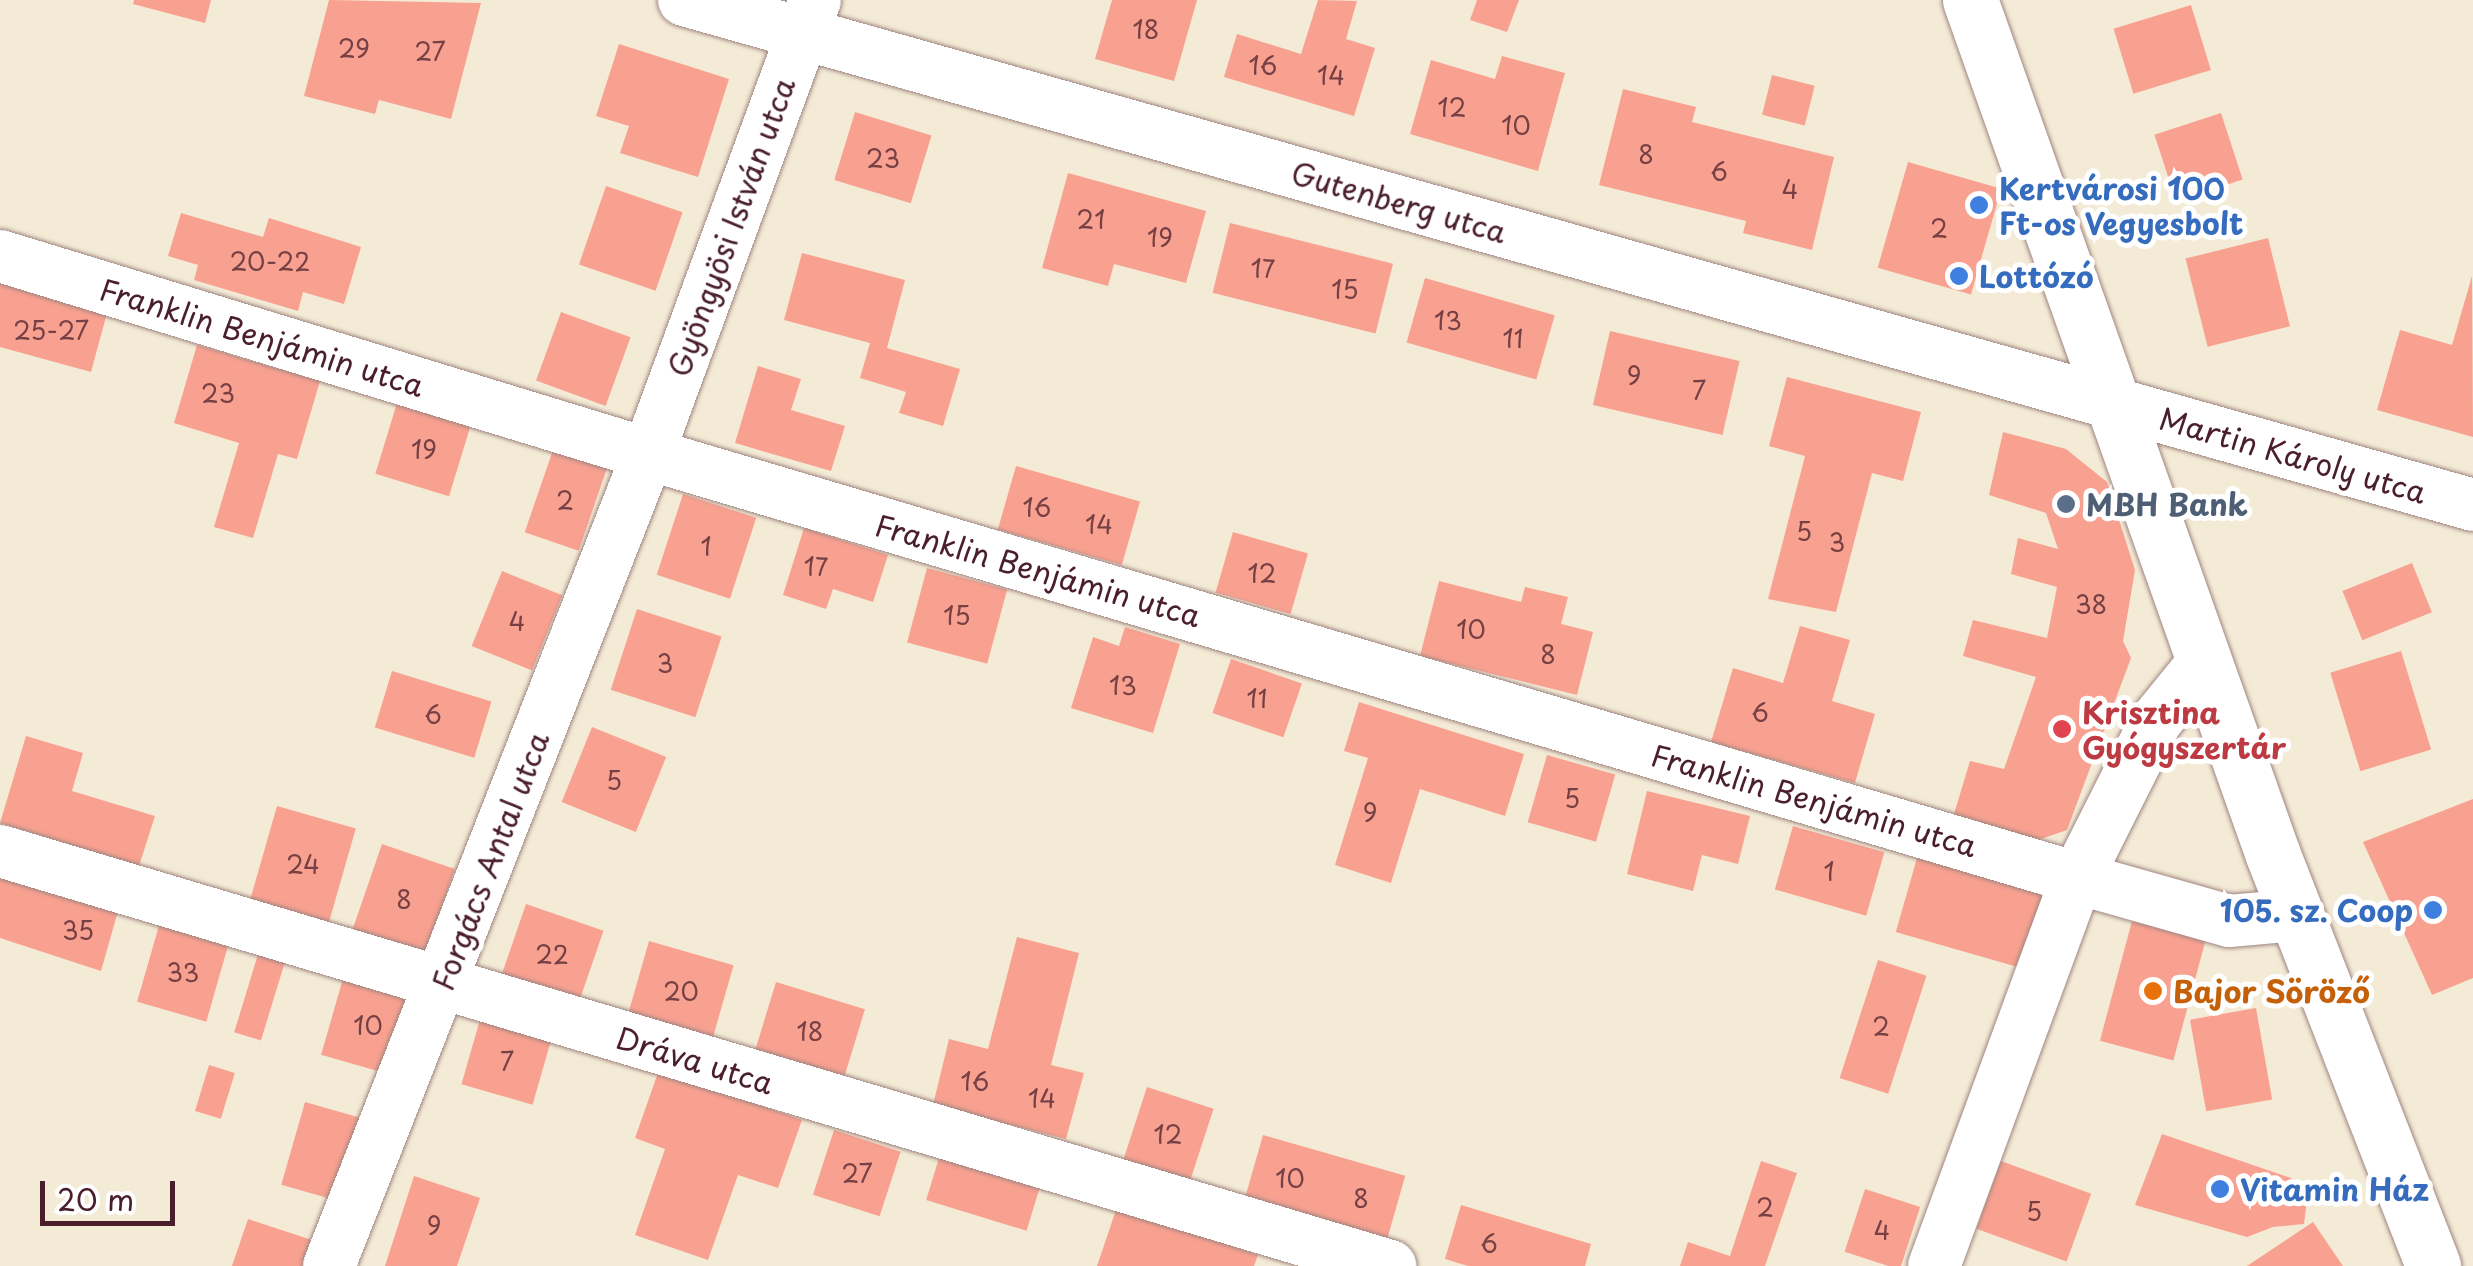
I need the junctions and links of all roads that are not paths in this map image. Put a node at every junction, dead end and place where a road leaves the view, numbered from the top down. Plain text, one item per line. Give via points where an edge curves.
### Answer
1 (684, 0) edge
2 (1970, 0) edge
3 (809, 17) edge
4 (0, 256) edge
5 (2114, 404) junction
6 (648, 454) junction
7 (2473, 505) edge
8 (2204, 662) junction
9 (0, 851) edge
10 (2077, 878) junction
11 (2296, 915) junction
12 (442, 985) junction
13 (329, 1266) edge
14 (1390, 1266) edge
15 (1934, 1266) edge
16 (2433, 1266) edge

1 - 3 street, Gutenberg utca
2 - 5 main road
3 - 5 street, Gutenberg utca
3 - 6 street, Gyöngyösi István utca
4 - 6 street, Franklin Benjámin utca
5 - 7 street, Martin Károly utca
5 - 8 main road
6 - 10 street, Franklin Benjámin utca
6 - 12 street, Forgács Antal utca
8 - 10 street via 2156,720
8 - 11 main road
9 - 12 street, Dráva utca
10 - 11 street, Franklin Benjámin utca via 2229,920
10 - 15 street
11 - 16 main road
12 - 13 street, Forgács Antal utca
12 - 14 street, Dráva utca

